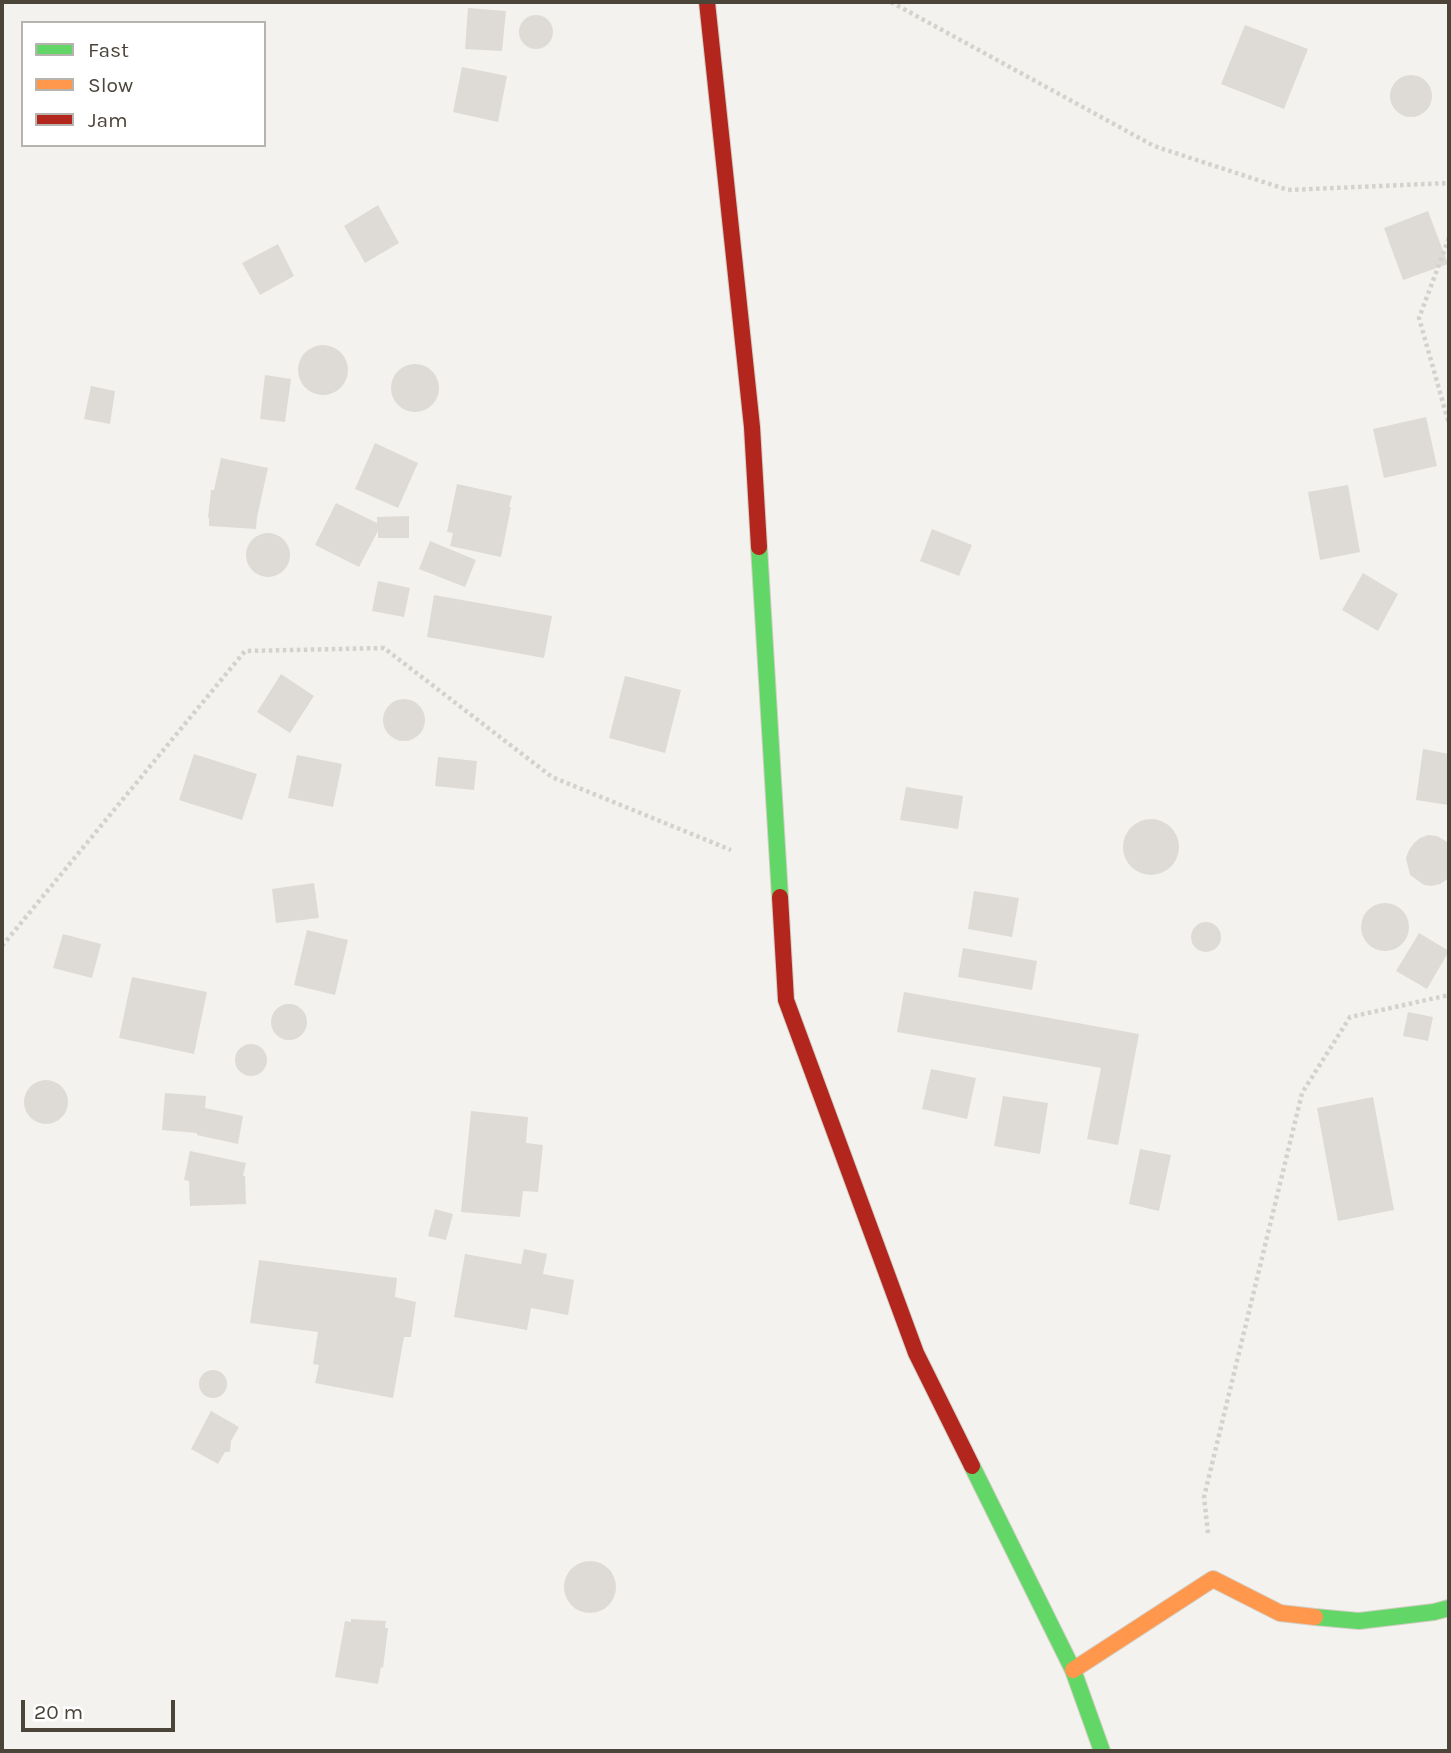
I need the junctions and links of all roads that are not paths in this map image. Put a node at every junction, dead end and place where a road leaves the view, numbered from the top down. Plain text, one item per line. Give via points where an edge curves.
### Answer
1 (707, 2) edge
2 (1449, 1608) edge
3 (1073, 1670) junction
4 (1102, 1751) edge

1 - 3 street via 752,427 786,1000 916,1353
2 - 3 street via 1359,1621 1280,1613 1213,1579
3 - 4 street

